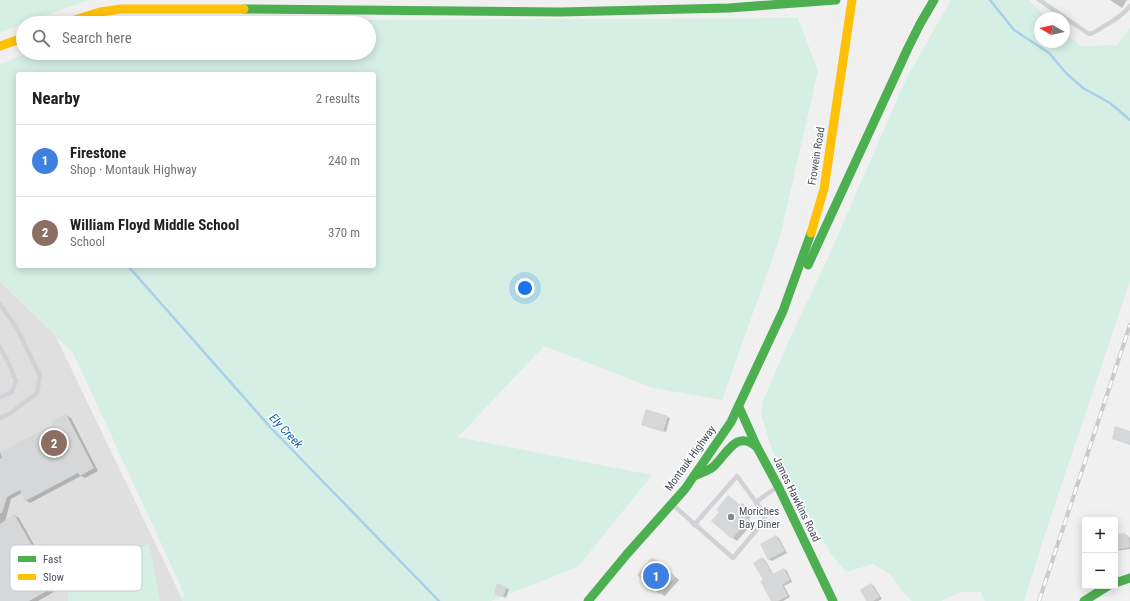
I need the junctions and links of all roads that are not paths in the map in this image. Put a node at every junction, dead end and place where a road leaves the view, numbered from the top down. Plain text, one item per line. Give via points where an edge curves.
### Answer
1 (836, 0) edge
2 (852, 0) edge
3 (934, 0) edge
4 (1039, 0) edge
5 (1130, 6) edge
6 (86, 16) edge
7 (16, 40) edge
8 (0, 46) edge
9 (0, 304) edge
10 (783, 311) junction
11 (0, 347) edge
12 (0, 397) edge
13 (739, 407) junction
14 (0, 418) edge
15 (757, 447) junction
16 (694, 476) junction
17 (778, 486) junction
18 (756, 502) junction
19 (672, 504) junction
20 (694, 524) junction
21 (1130, 578) edge
22 (1118, 582) edge
23 (1103, 589) edge
24 (588, 601) edge
25 (833, 601) edge
26 (1084, 601) edge

1 - 6 main road via 723,8 560,12 260,7 140,8 112,9
2 - 10 main road, Frowein Road via 824,189 804,258
3 - 10 main road via 902,61 813,256
4 - 5 lane via 1089,34 1124,13
7 - 8 main road
9 - 14 lane via 18,330 40,376 37,393
10 - 13 main road, Montauk Highway
11 - 12 lane via 16,381 11,393
13 - 15 main road, James Hawkins Road
13 - 16 main road, Montauk Highway
15 - 16 main road via 748,442 740,442 723,453 713,467
15 - 17 main road, James Hawkins Road
16 - 19 main road, Montauk Highway
17 - 18 lane
17 - 25 main road, James Hawkins Road
18 - 20 lane via 737,476
18 - 20 lane via 765,516 764,521 733,558
19 - 20 lane
19 - 24 main road, Montauk Highway
21 - 22 main road
23 - 26 main road

